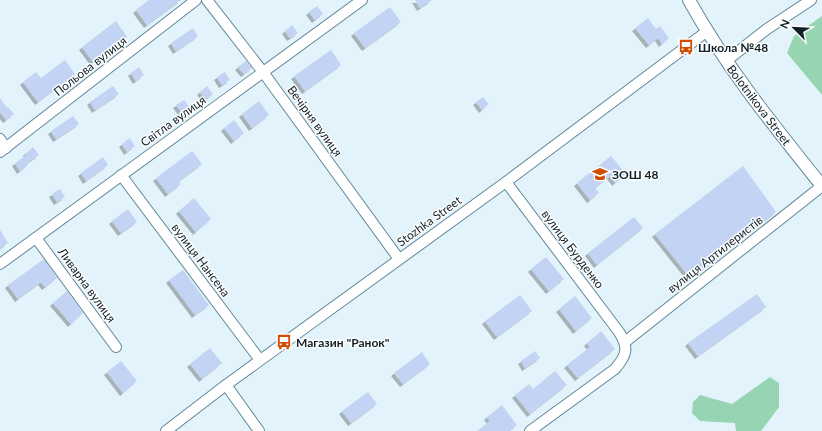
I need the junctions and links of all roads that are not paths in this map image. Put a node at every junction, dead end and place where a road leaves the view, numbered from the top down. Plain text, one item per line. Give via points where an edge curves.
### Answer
1 (196, 0) edge
2 (206, 0) edge
3 (362, 0) edge
4 (689, 0) edge
5 (811, 0) edge
6 (706, 32) junction
7 (726, 61) junction
8 (263, 72) junction
9 (0, 139) edge
10 (3, 150) edge
11 (121, 175) junction
12 (506, 182) junction
13 (822, 186) edge
14 (36, 238) junction
15 (399, 259) junction
16 (0, 264) edge
17 (625, 342) junction
18 (116, 347) dead end
19 (260, 360) junction
20 (226, 385) junction
21 (166, 431) edge
22 (259, 431) edge
23 (530, 431) edge

1 - 10 street, Польова вулиця
2 - 8 street, Вечірня вулиця
3 - 8 street, Світла вулиця
4 - 6 main road, Bolotnikova Street
5 - 7 street via 767,29
6 - 7 main road, Bolotnikova Street
6 - 12 street, Stozhka Street
7 - 13 main road, Bolotnikova Street
8 - 11 street, Світла вулиця
8 - 15 street, Вечірня вулиця
9 - 10 street
11 - 14 street, Світла вулиця
11 - 19 street, вулиця Нансена
12 - 15 street, Stozhka Street
12 - 17 street, вулиця Бурденко
13 - 17 street, вулиця Артилеристів
14 - 16 street, Світла вулиця
14 - 18 street, Ливарна вулиця
15 - 19 street, Stozhka Street
17 - 23 street via 626,351 615,368
19 - 20 street, Stozhka Street
20 - 21 street, Stozhka Street
20 - 22 street

